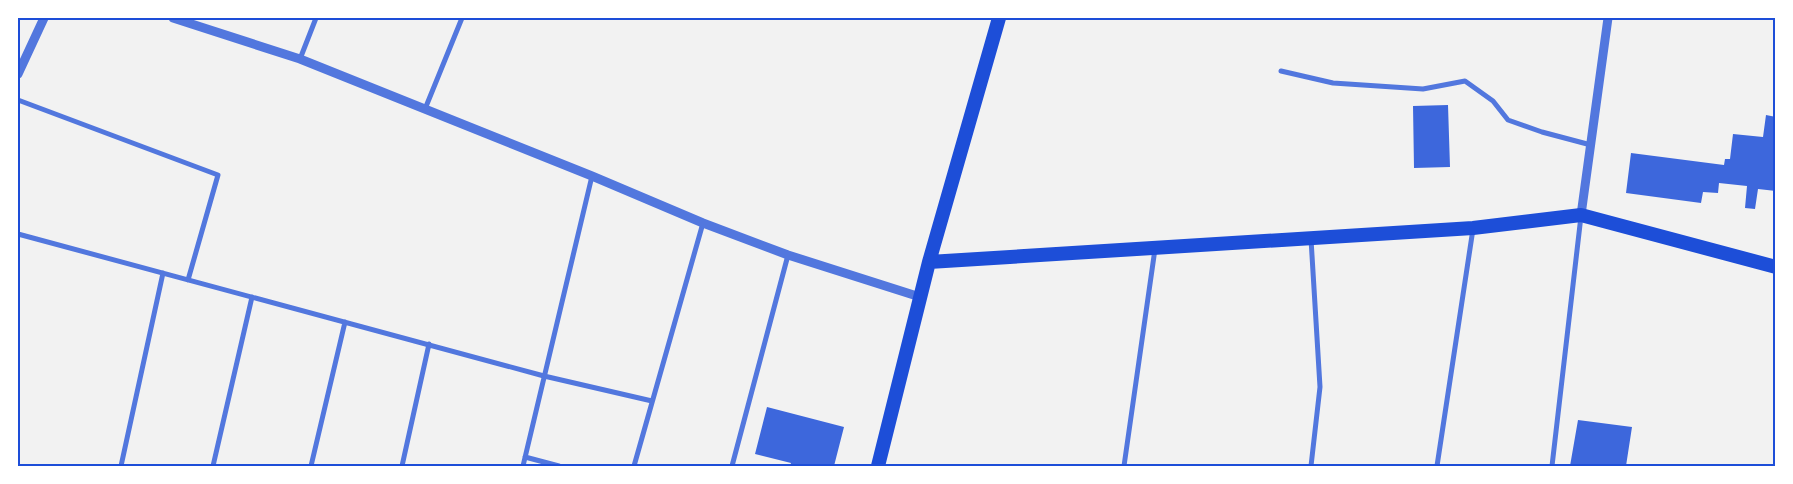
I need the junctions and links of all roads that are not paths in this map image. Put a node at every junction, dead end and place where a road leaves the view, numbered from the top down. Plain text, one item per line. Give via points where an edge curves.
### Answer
1 (44, 18) edge
2 (173, 18) edge
3 (316, 18) edge
4 (462, 18) edge
5 (999, 18) edge
6 (1608, 18) edge
7 (300, 59) junction
8 (1282, 71) dead end
9 (18, 74) edge
10 (18, 100) edge
11 (425, 109) junction
12 (1591, 146) junction
13 (592, 176) junction
14 (1582, 215) junction
15 (703, 223) junction
16 (1473, 228) junction
17 (18, 234) edge
18 (1311, 238) junction
19 (1155, 248) junction
20 (788, 255) junction
21 (929, 262) junction
22 (1776, 267) edge
23 (163, 273) junction
24 (188, 280) junction
25 (252, 297) junction
26 (920, 297) junction
27 (345, 322) junction
28 (429, 344) junction
29 (544, 376) junction
30 (652, 401) junction
31 (525, 457) junction
32 (121, 466) edge
33 (213, 466) edge
34 (311, 466) edge
35 (402, 466) edge
36 (523, 466) edge
37 (559, 466) edge
38 (634, 466) edge
39 (732, 466) edge
40 (878, 466) edge
41 (1124, 466) edge
42 (1311, 466) edge
43 (1437, 466) edge
44 (1552, 466) edge

1 - 9 street
2 - 7 street
3 - 7 street
4 - 11 street
5 - 21 highway
6 - 12 street
7 - 11 street
8 - 12 street via 1333,83 1423,89 1465,81 1493,101 1508,120
10 - 24 street via 218,175
11 - 13 street
12 - 14 street
13 - 15 street
13 - 29 street
14 - 16 highway
14 - 22 highway
14 - 44 street
15 - 20 street
15 - 30 street
16 - 18 highway
16 - 43 street
17 - 23 street
18 - 19 highway
18 - 42 street via 1320,387
19 - 21 highway
19 - 41 street
20 - 26 street
20 - 39 street
21 - 26 highway
23 - 24 street
23 - 32 street
24 - 25 street
25 - 27 street
25 - 33 street
26 - 40 highway
27 - 28 street
27 - 34 street
28 - 29 street
28 - 35 street
29 - 30 street
29 - 31 street
30 - 38 street
31 - 36 street
31 - 37 street

